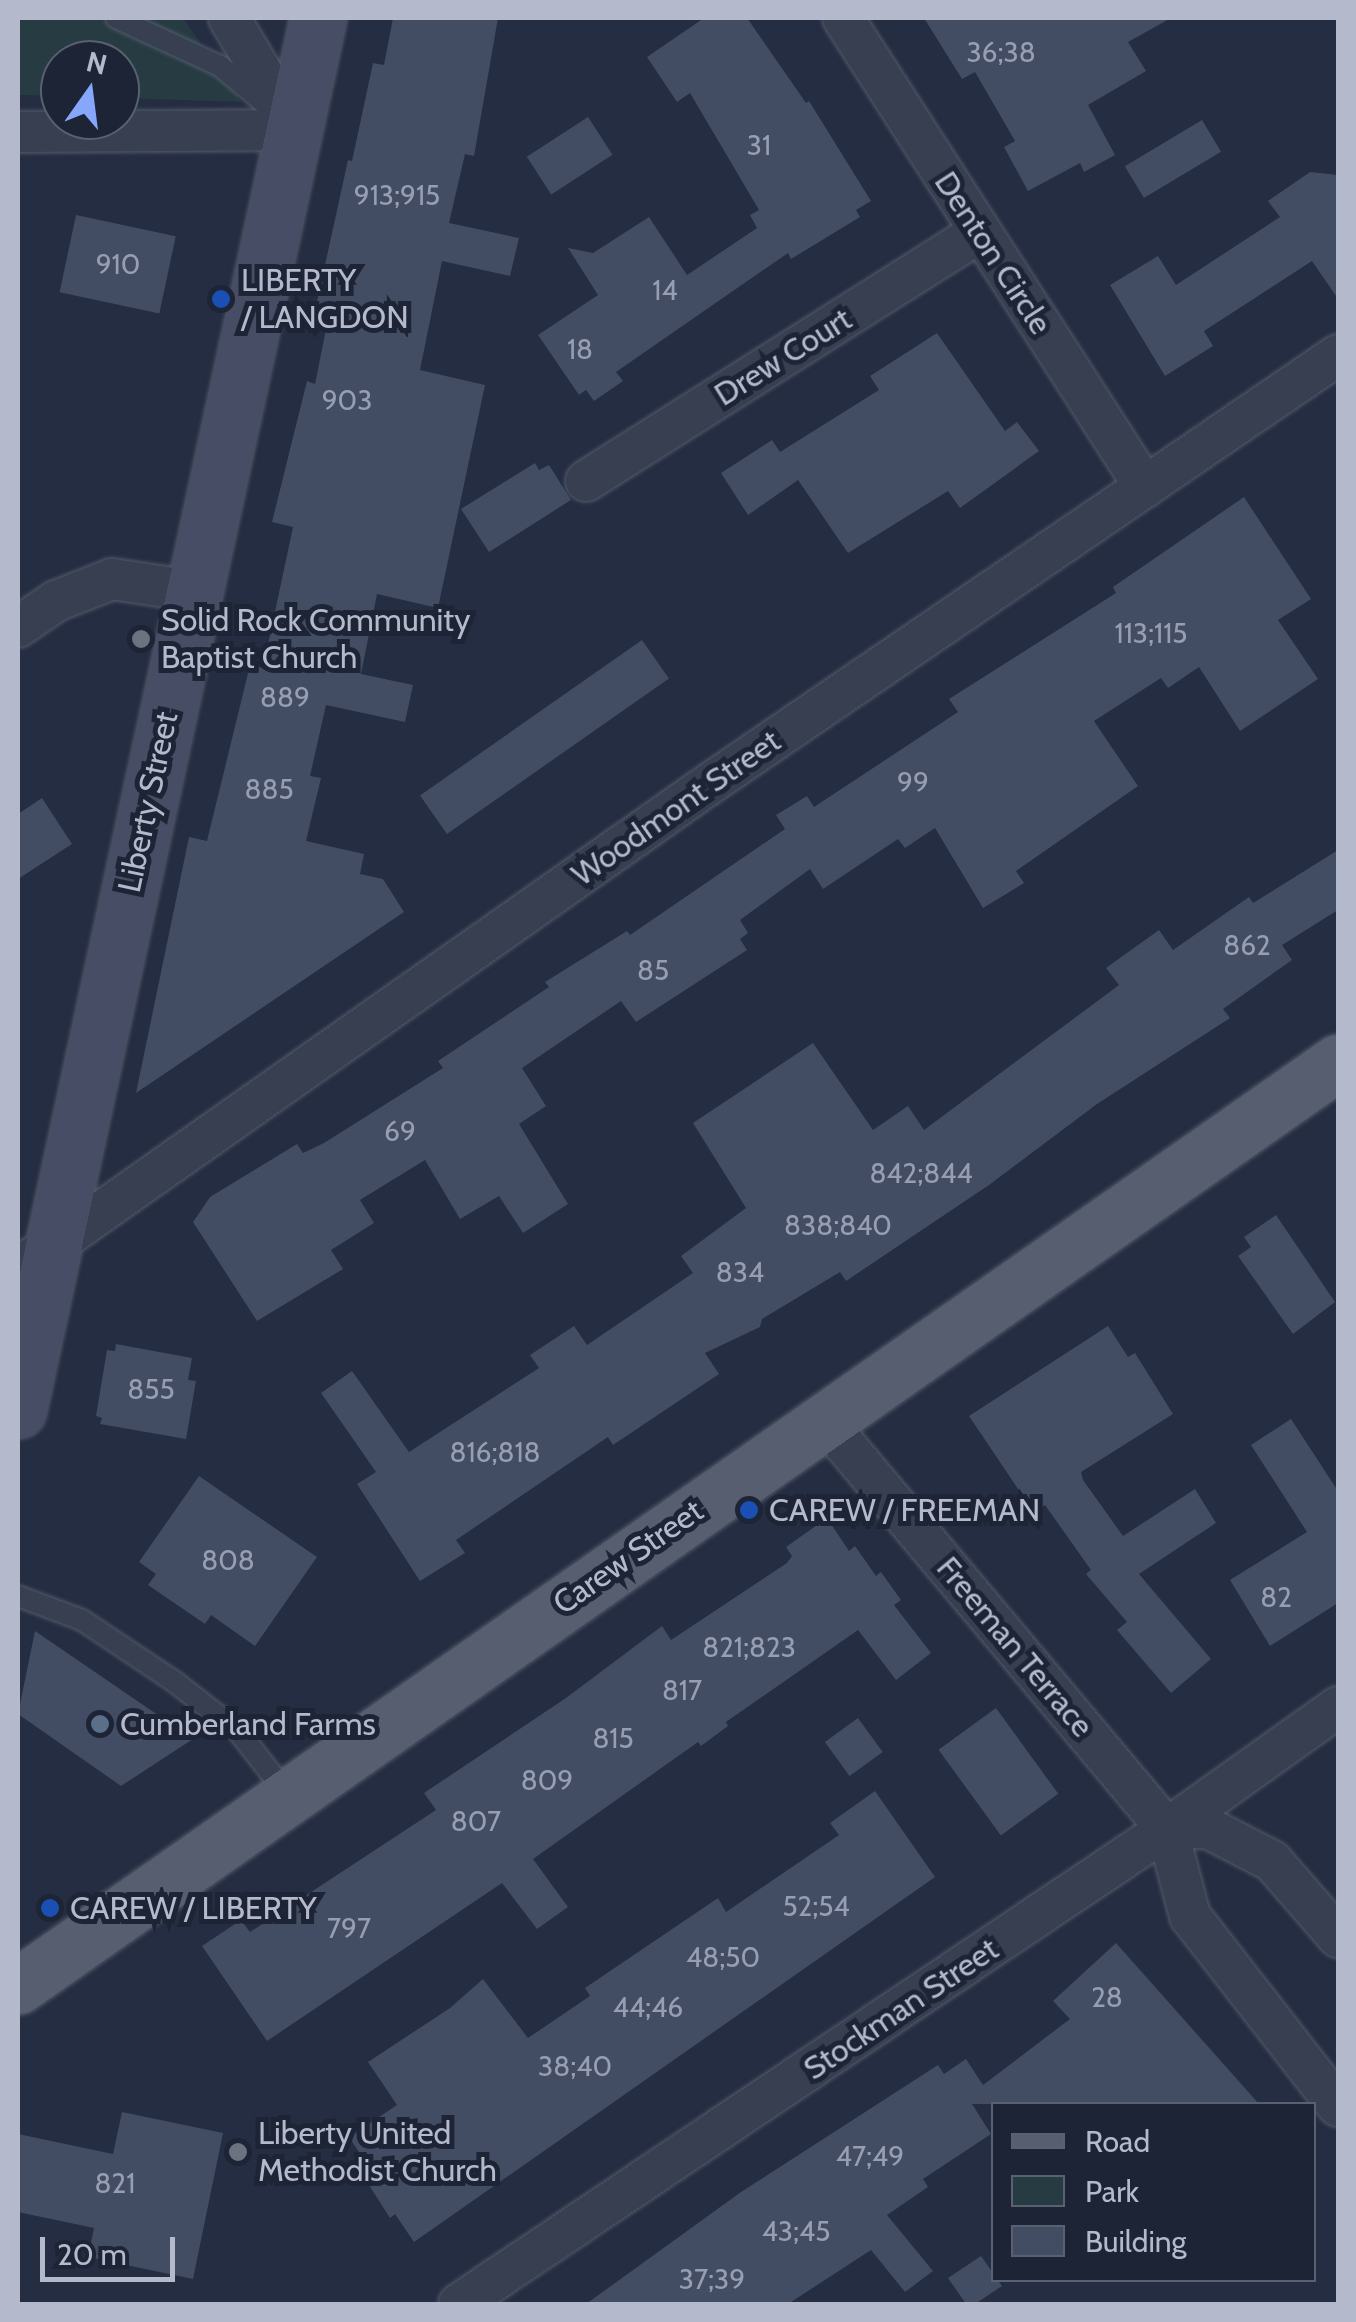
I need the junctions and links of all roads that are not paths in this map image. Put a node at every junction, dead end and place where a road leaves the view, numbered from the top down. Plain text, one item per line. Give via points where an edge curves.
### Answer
1 (116, 18) edge
2 (229, 18) edge
3 (318, 18) edge
4 (842, 18) edge
5 (296, 130) junction
6 (18, 132) edge
7 (980, 232) junction
8 (1338, 355) edge
9 (586, 481) dead end
10 (1145, 487) junction
11 (193, 591) junction
12 (18, 627) edge
13 (1338, 1062) edge
14 (35, 1256) edge
15 (18, 1410) edge
16 (824, 1420) junction
17 (18, 1596) edge
18 (1338, 1707) edge
19 (288, 1795) junction
20 (1168, 1829) junction
21 (1338, 1936) edge
22 (18, 1986) edge
23 (1338, 2106) edge
24 (459, 2304) edge

1 - 5 lane via 220,66
2 - 5 street
3 - 5 main road, Liberty Street
4 - 7 street, Denton Circle
5 - 6 street
5 - 11 main road, Liberty Street
7 - 9 street, Drew Court
7 - 10 street, Denton Circle
8 - 10 street, Woodmont Street
10 - 14 street, Woodmont Street
11 - 12 street via 112,579 56,601
11 - 14 main road, Liberty Street
13 - 16 main road, Carew Street
14 - 15 main road, Liberty Street
16 - 19 main road, Carew Street
16 - 20 street, Freeman Terrace
17 - 19 lane via 82,1620 174,1682 238,1730
18 - 20 street, Stockman Street
19 - 22 main road, Carew Street
20 - 21 street via 1208,1828 1272,1861
20 - 23 street, Freeman Terrace via 1190,1916
20 - 24 street, Stockman Street

